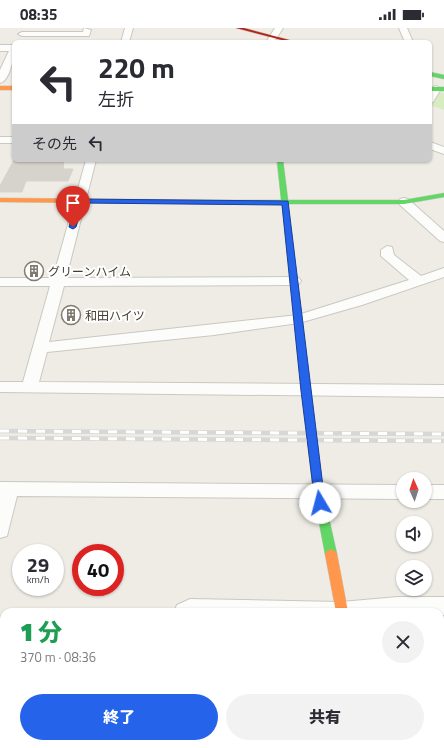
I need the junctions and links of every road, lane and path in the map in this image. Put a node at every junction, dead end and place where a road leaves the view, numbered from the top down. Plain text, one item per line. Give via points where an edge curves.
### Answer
1 (129, 28) edge
2 (238, 28) edge
3 (279, 28) edge
4 (403, 28) edge
5 (87, 30) dead end
6 (23, 31) edge
7 (62, 38) edge
8 (126, 40) edge
9 (272, 40) edge
10 (408, 40) edge
11 (0, 48) edge
12 (12, 49) edge
13 (12, 53) edge
14 (432, 74) edge
15 (444, 77) edge
16 (0, 80) edge
17 (0, 88) edge
18 (12, 88) edge
19 (0, 140) edge
20 (12, 140) edge
21 (432, 146) edge
22 (444, 151) edge
23 (91, 162) edge
24 (280, 162) edge
25 (444, 195) edge
26 (0, 200) edge
27 (80, 201) junction
28 (404, 202) junction
29 (285, 203) junction
30 (444, 238) edge
31 (387, 250) dead end
32 (444, 272) edge
33 (294, 280) junction
34 (58, 281) junction
35 (419, 281) junction
36 (0, 282) edge
37 (299, 319) junction
38 (42, 348) junction
39 (0, 387) edge
40 (30, 387) junction
41 (306, 391) junction
42 (444, 391) edge
43 (4, 489) edge
44 (318, 491) junction
45 (396, 492) edge
46 (432, 492) edge
47 (444, 492) edge
48 (0, 530) edge
49 (444, 606) edge
50 (341, 608) edge
51 (376, 608) edge

1 - 8 street
2 - 9 street
3 - 9 street
4 - 10 street
5 - 7 street via 86,34
6 - 7 street
11 - 12 street
13 - 16 street
14 - 15 street
17 - 18 street
19 - 20 street
21 - 22 street
23 - 27 street
24 - 29 street
25 - 28 street
26 - 27 street
27 - 29 street
27 - 34 street
28 - 29 street
28 - 30 street
29 - 33 street
31 - 35 street via 388,256
32 - 35 street
33 - 34 street
33 - 37 street
34 - 36 street
34 - 38 street
35 - 37 street
37 - 38 street
37 - 41 street
38 - 40 street
39 - 40 street
40 - 41 street
41 - 42 street
41 - 44 street
43 - 44 street
43 - 48 street
44 - 45 street
44 - 50 street
46 - 47 street
49 - 51 street

